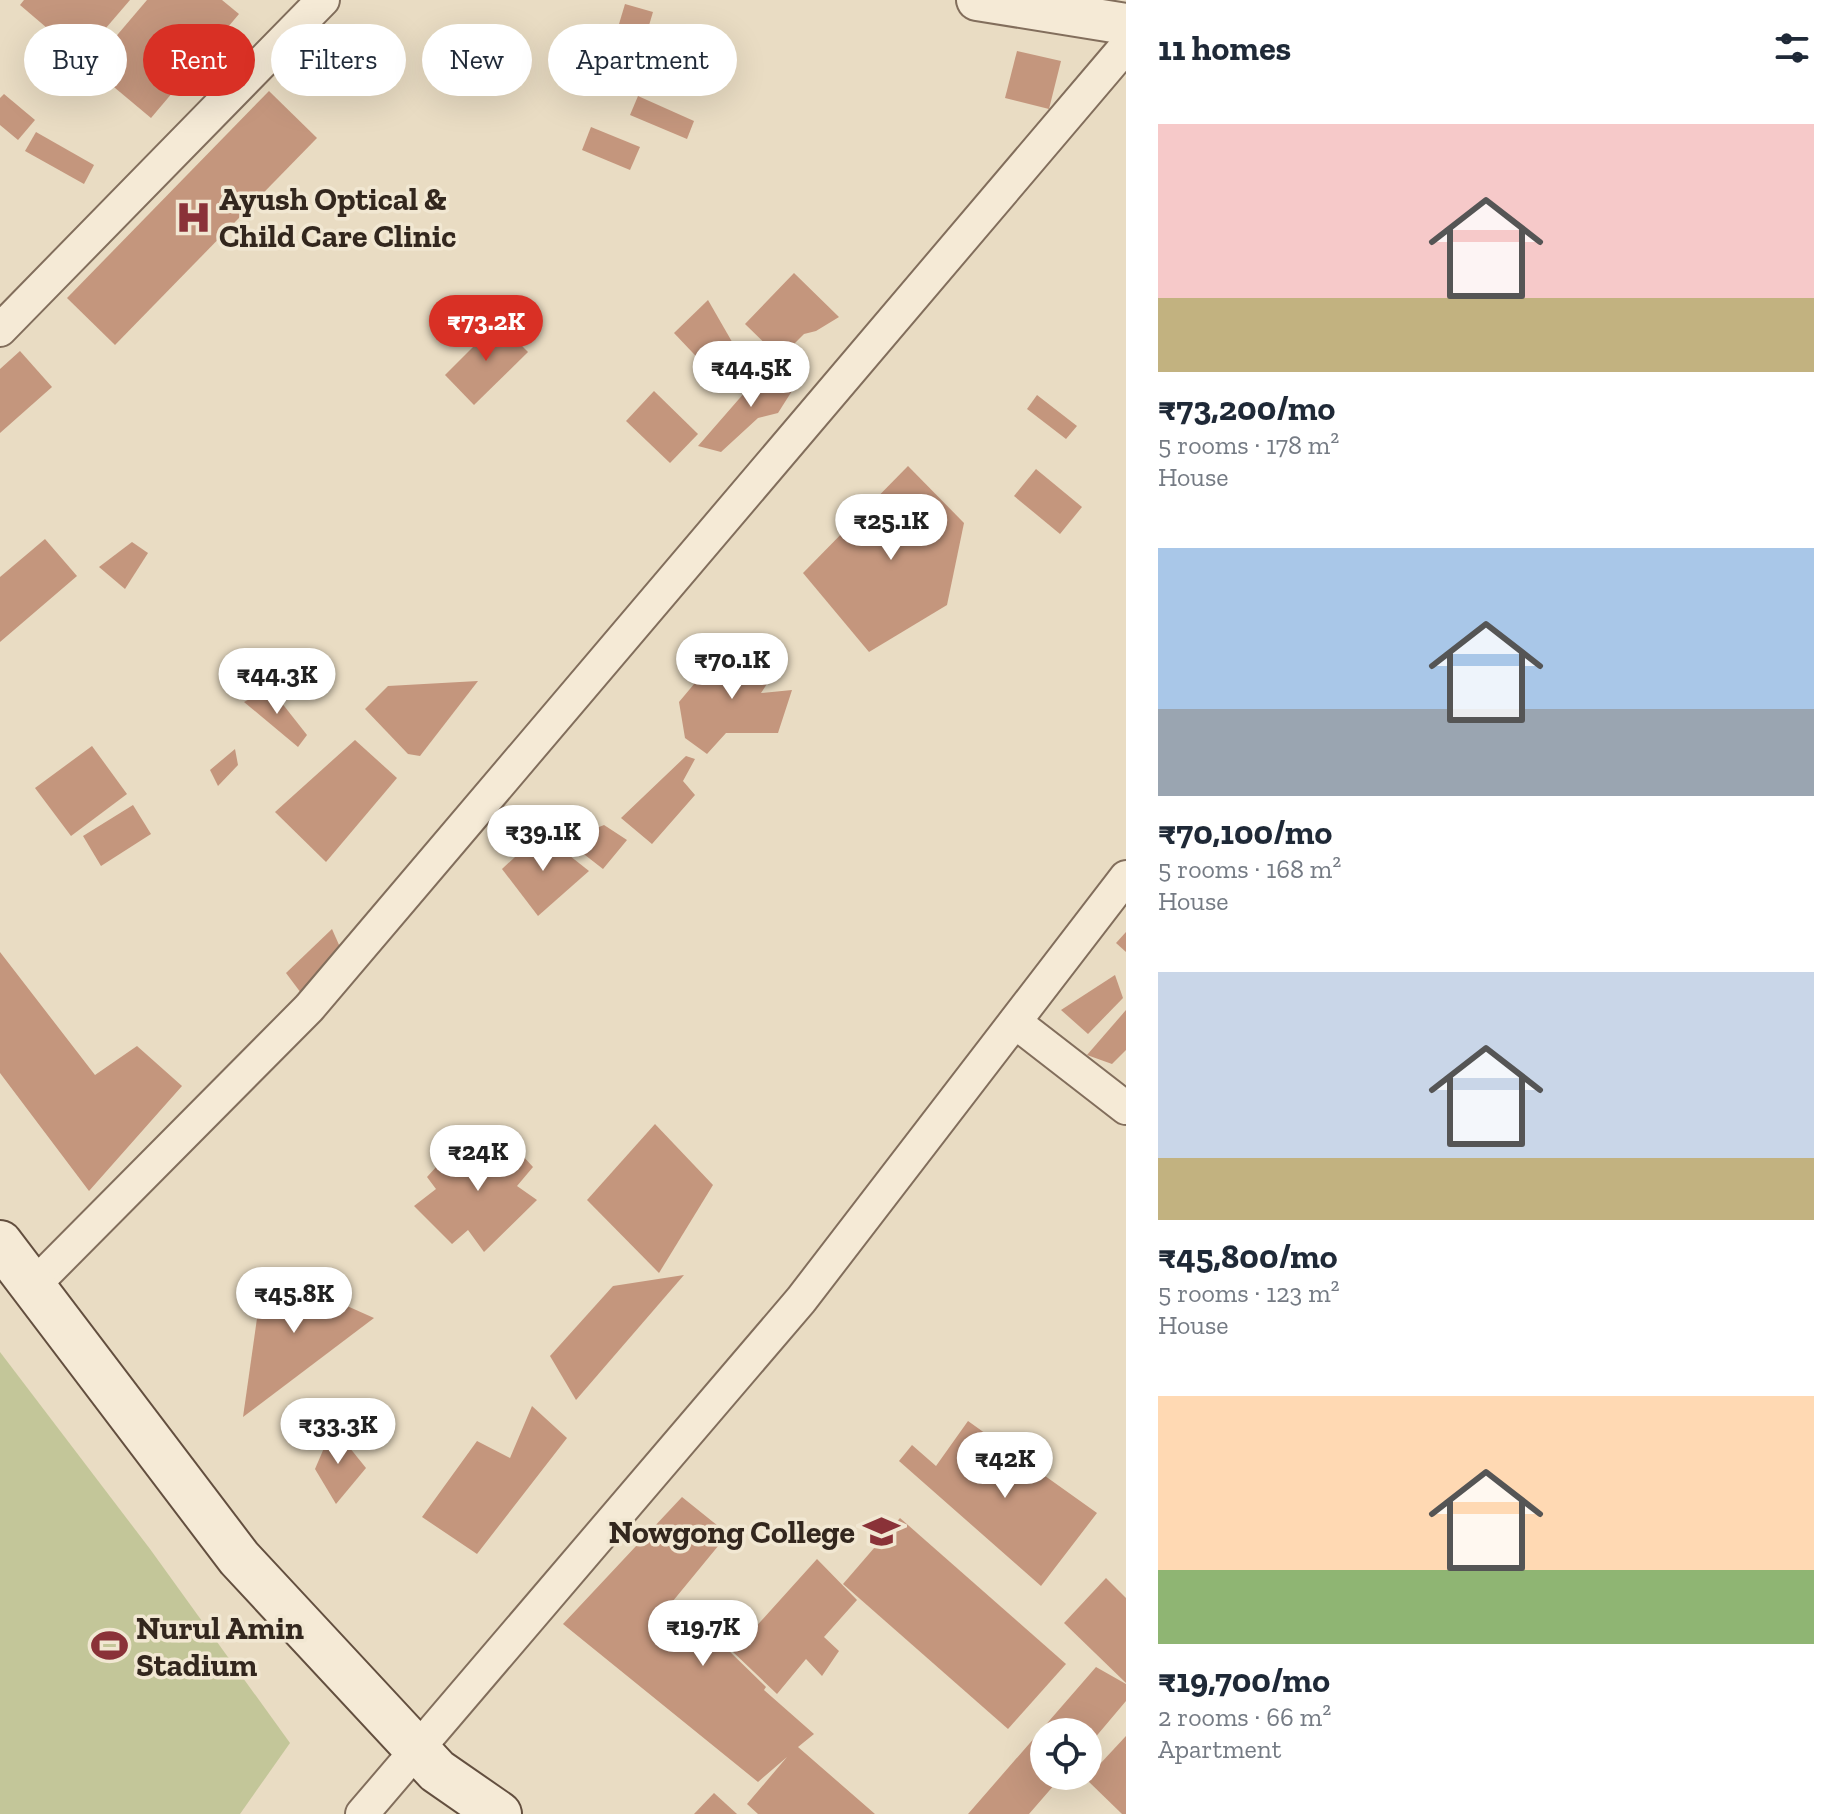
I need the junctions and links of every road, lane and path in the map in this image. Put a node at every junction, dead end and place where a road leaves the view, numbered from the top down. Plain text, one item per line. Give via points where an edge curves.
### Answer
1 (323, 0) edge
2 (977, 0) edge
3 (1126, 24) edge
4 (1126, 46) edge
5 (0, 330) edge
6 (1126, 877) edge
7 (1015, 1022) junction
8 (1126, 1108) edge
9 (0, 1243) edge
10 (33, 1286) junction
11 (416, 1748) junction
12 (362, 1814) edge
13 (499, 1814) edge

1 - 5 street
2 - 3 street
4 - 10 street via 309,1008
6 - 7 street
7 - 8 street
7 - 11 street via 801,1300
9 - 10 main road
10 - 11 main road via 239,1558
11 - 12 street
11 - 13 main road via 437,1771

